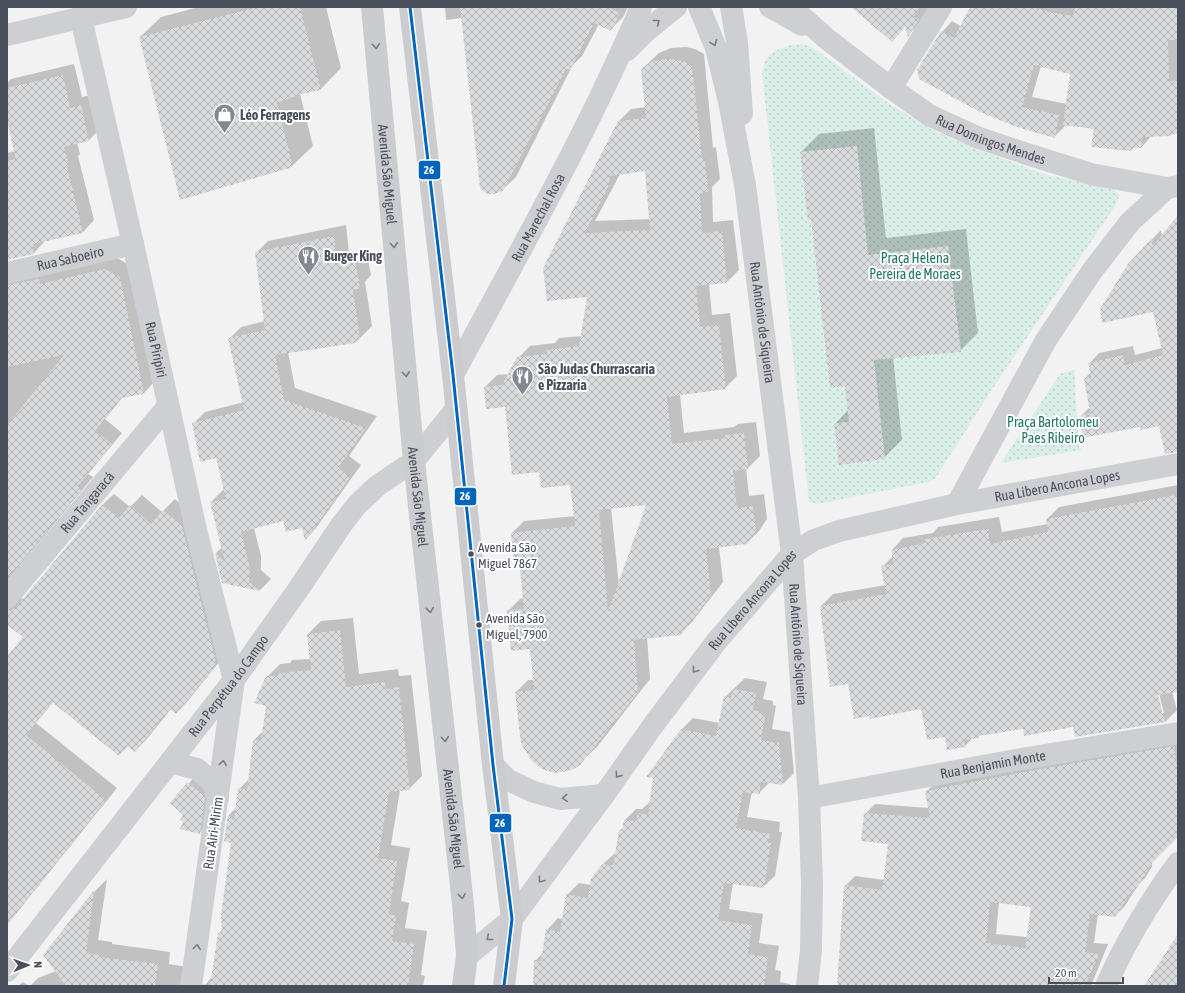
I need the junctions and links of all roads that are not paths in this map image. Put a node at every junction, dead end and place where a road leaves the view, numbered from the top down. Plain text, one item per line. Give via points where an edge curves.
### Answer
1 (126, 7) edge
2 (372, 7) edge
3 (410, 7) edge
4 (641, 7) edge
5 (676, 7) edge
6 (699, 7) edge
7 (731, 7) edge
8 (770, 7) edge
9 (791, 7) edge
10 (941, 7) edge
11 (81, 18) junction
12 (7, 35) edge
13 (827, 39) junction
14 (620, 58) junction
15 (891, 88) junction
16 (745, 185) junction
17 (1172, 187) edge
18 (133, 244) junction
19 (7, 273) edge
20 (453, 375) junction
21 (168, 406) junction
22 (456, 409) junction
23 (414, 461) junction
24 (1178, 464) edge
25 (957, 504) junction
26 (792, 554) junction
27 (7, 598) edge
28 (234, 680) junction
29 (1178, 733) edge
30 (170, 762) junction
31 (493, 766) junction
32 (604, 795) junction
33 (218, 798) junction
34 (809, 798) junction
35 (1178, 863) edge
36 (512, 919) junction
37 (467, 956) junction
38 (7, 971) edge
39 (191, 986) edge
40 (463, 986) edge
41 (504, 986) edge
42 (807, 986) edge
43 (1106, 986) edge

1 - 11 street
2 -> 23 main road, Avenida São Miguel
3 - 20 main road
4 - 14 street, Rua Marechal Rosa
14 -> 5 street, Rua Marechal Rosa via 645,32
6 -> 16 street, Rua Antônio de Siqueira via 716,48
7 - 16 street, Rua Antônio de Siqueira via 737,42
8 - 13 street, Rua Domingos Mendes
9 - 13 street, Rua Domingos Mendes
10 - 15 street
11 - 12 street
11 - 18 street, Rua Piripiri
13 - 15 street, Rua Domingos Mendes
14 - 20 street, Rua Marechal Rosa
15 - 17 street, Rua Domingos Mendes via 929,115 979,138 1091,174
16 - 26 street, Rua Antônio de Siqueira
17 - 25 street via 1126,228 1092,271 1046,340
18 - 19 street, Rua Saboeiro
18 - 21 street, Rua Piripiri
20 - 22 main road
21 - 27 street, Rua Tangaracá
21 - 28 street, Rua Piripiri
22 - 23 street, Rua Perpétua do Campo
22 - 31 main road
23 - 28 street, Rua Perpétua do Campo via 377,486 357,505
23 -> 37 main road, Avenida São Miguel
24 - 25 street, Rua Libero Ancona Lopes
25 - 26 street, Rua Libero Ancona Lopes via 839,531 814,540
26 -> 32 street, Rua Libero Ancona Lopes via 716,642
26 - 34 street, Rua Antônio de Siqueira
28 - 30 street, Rua Perpétua do Campo
33 -> 28 street, Rua Airi-Mirim
29 - 34 street, Rua Benjamin Monte via 1010,760
30 - 33 street via 197,769 212,782
30 - 38 street, Rua Perpétua do Campo
32 -> 31 street via 560,799 534,792 508,780
31 - 36 main road
32 -> 36 street, Rua Libero Ancona Lopes
39 -> 33 street, Rua Airi-Mirim
34 - 42 street, Rua Antônio de Siqueira via 812,884 811,950
35 - 43 street via 1139,922
36 -> 37 street, Rua Libero Ancona Lopes
36 - 41 main road
37 - 40 main road, Avenida São Miguel

